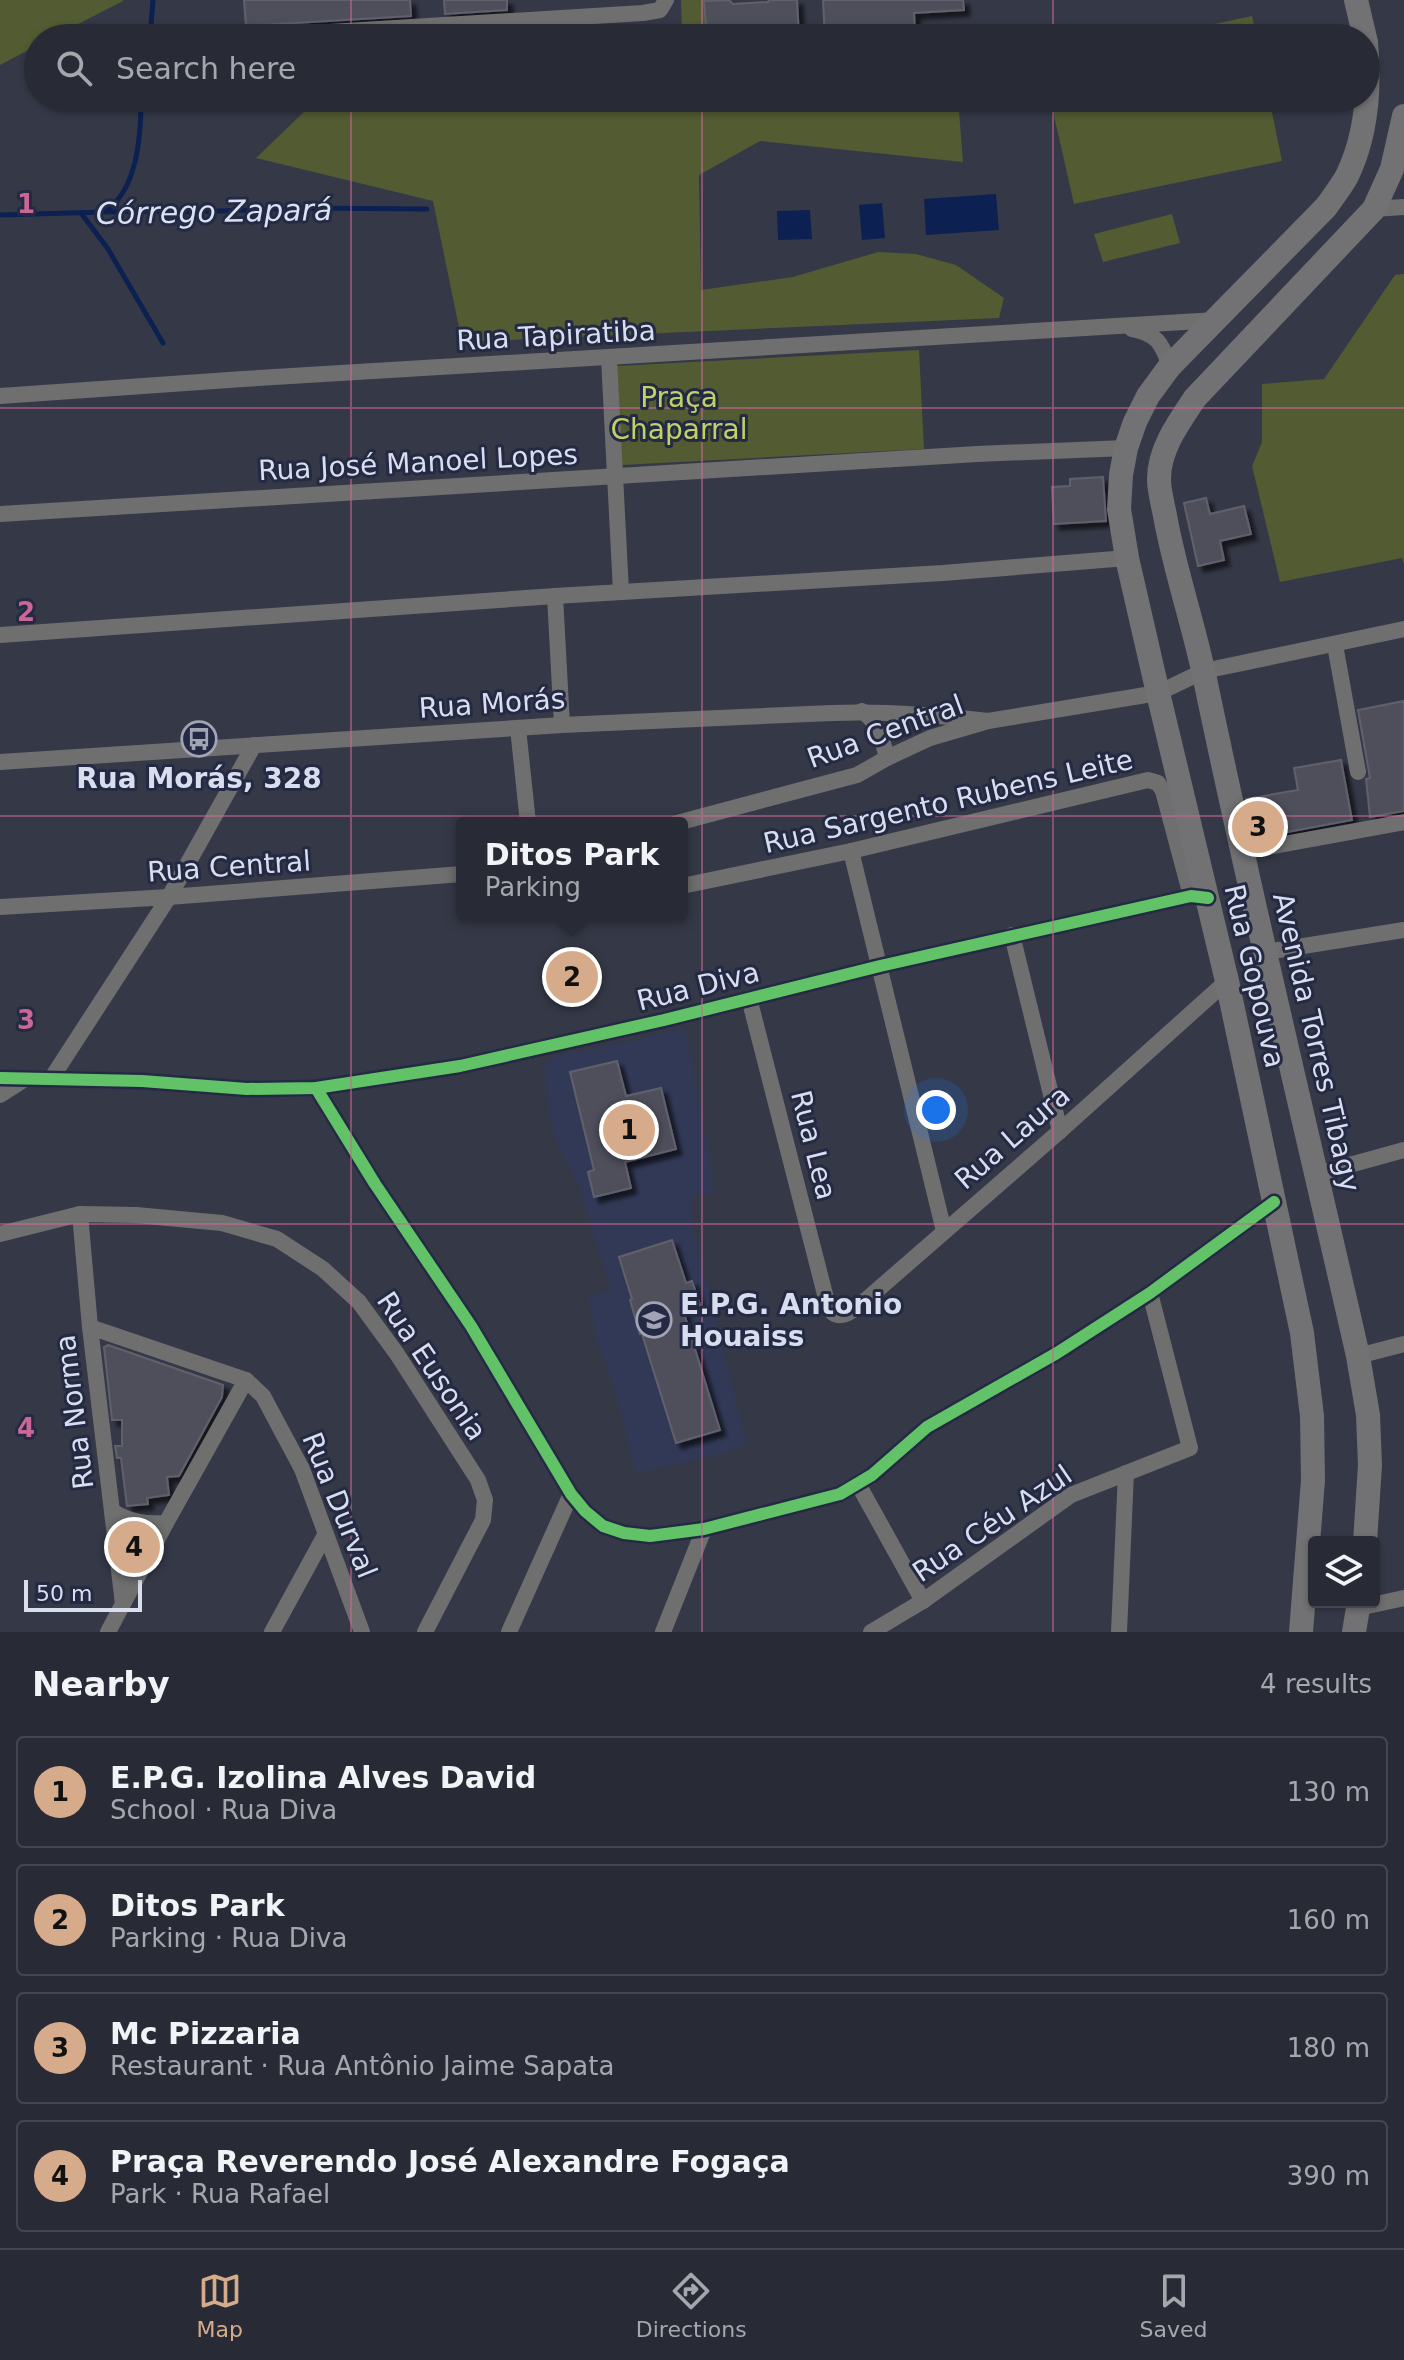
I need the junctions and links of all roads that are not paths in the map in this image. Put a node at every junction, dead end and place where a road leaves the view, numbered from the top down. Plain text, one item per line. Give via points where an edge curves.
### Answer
1 (666, 0) edge
2 (1356, 0) edge
3 (462, 24) edge
4 (1362, 24) edge
5 (1364, 112) edge
6 (1404, 116) edge
7 (1404, 207) edge
8 (1374, 209) junction
9 (1217, 320) junction
10 (1115, 326) junction
11 (609, 358) junction
12 (1170, 366) junction
13 (0, 396) edge
14 (1126, 448) junction
15 (616, 477) junction
16 (0, 514) edge
17 (1127, 558) junction
18 (621, 592) junction
19 (555, 596) junction
20 (1404, 629) edge
21 (0, 635) edge
22 (1335, 645) junction
23 (1204, 671) junction
24 (1158, 693) junction
25 (862, 711) junction
26 (988, 721) junction
27 (562, 725) junction
28 (518, 728) junction
29 (254, 745) junction
30 (887, 758) junction
31 (0, 762) edge
32 (1358, 772) dead end
33 (527, 817) edge
34 (688, 820) edge
35 (1404, 822) edge
36 (851, 851) junction
37 (1241, 852) junction
38 (456, 874) edge
39 (688, 885) edge
40 (169, 897) junction
41 (1199, 897) junction
42 (0, 907) edge
43 (1404, 930) edge
44 (1012, 935) junction
45 (1266, 952) junction
46 (880, 966) junction
47 (1227, 981) junction
48 (749, 998) junction
49 (0, 1078) edge
50 (27, 1078) junction
51 (51, 1079) junction
52 (316, 1088) junction
53 (0, 1095) edge
54 (1060, 1131) junction
55 (1404, 1150) edge
56 (1317, 1174) junction
57 (1274, 1202) junction
58 (80, 1214) junction
59 (944, 1231) junction
60 (0, 1234) edge
61 (1150, 1293) junction
62 (828, 1306) joint
63 (90, 1327) junction
64 (1404, 1344) edge
65 (1358, 1356) junction
66 (246, 1380) junction
67 (1126, 1473) junction
68 (858, 1484) junction
69 (571, 1494) junction
70 (112, 1511) junction
71 (166, 1523) junction
72 (704, 1529) junction
73 (325, 1535) junction
74 (1365, 1536) edge
75 (1404, 1598) edge
76 (923, 1601) junction
77 (123, 1604) junction
78 (1357, 1614) edge
79 (1119, 1623) edge
80 (108, 1632) edge
81 (272, 1632) edge
82 (362, 1632) edge
83 (425, 1632) edge
84 (509, 1632) edge
85 (663, 1632) edge
86 (871, 1632) edge
87 (1107, 1632) edge
88 (1301, 1632) edge

1 - 3 street via 660,10 643,13
2 - 4 main road, Rua Gopouva
5 - 9 main road, Rua Gopouva via 1346,177 1326,207
6 - 8 main road, Avenida Torres Tibagy via 1392,169
7 - 8 street
8 - 23 main road, Avenida Torres Tibagy via 1195,398 1162,458 1159,484 1169,537
9 - 10 street, Rua Tapiratiba
9 - 12 main road, Rua Gopouva
10 - 11 street, Rua Tapiratiba
10 - 12 street, Rua Tapiratiba via 1148,332 1163,346
11 - 13 street, Rua Tapiratiba
11 - 15 street
12 - 14 main road, Rua Gopouva via 1148,396
14 - 15 street, Rua José Manoel Lopes
14 - 17 main road, Rua Gopouva via 1119,509
15 - 16 street, Rua José Manoel Lopes
15 - 18 street
17 - 18 street
17 - 24 main road, Rua Gopouva
18 - 19 street
19 - 21 street
19 - 27 street
20 - 22 street, Rua Central
22 - 23 street, Rua Central
22 - 32 street
23 - 24 street, Rua Central
23 - 37 main road, Avenida Torres Tibagy
24 - 26 street, Rua Central
24 - 41 main road, Rua Gopouva
25 - 26 street, Rua Morás
25 - 27 street, Rua Morás
25 - 30 street via 874,721
26 - 30 street, Rua Central
27 - 28 street, Rua Morás
28 - 29 street, Rua Morás
28 - 33 street
29 - 31 street, Rua Morás
29 - 40 street
30 - 34 street, Rua Central via 857,775
35 - 37 street
36 - 39 street, Rua Sargento Rubens Leite
36 - 41 street, Rua Sargento Rubens Leite via 1148,780 1163,791
36 - 46 street
37 - 45 main road, Avenida Torres Tibagy
38 - 40 street, Rua Central
40 - 42 street, Rua Central
40 - 51 street
41 - 44 street, Rua Diva
41 - 47 main road, Rua Gopouva
43 - 45 street
44 - 46 street, Rua Diva
44 - 54 street
45 - 56 main road, Avenida Torres Tibagy
46 - 48 street, Rua Diva
46 - 59 street
47 - 54 street, Rua Laura
47 - 57 main road, Rua Gopouva
48 - 52 street, Rua Diva via 460,1066
48 - 62 street, Rua Lea
49 - 50 street, Rua Diva
50 - 51 street, Rua Diva
50 - 53 street
51 - 52 street, Rua Diva
52 - 69 street via 471,1326
54 - 59 street, Rua Laura
55 - 56 street
56 - 65 main road, Avenida Torres Tibagy
57 - 61 street
57 - 88 main road, Rua Gopouva via 1302,1333 1312,1416 1313,1480
58 - 60 street, Rua Eusonia
58 - 63 street, Rua Norma
58 - 83 street, Rua Eusonia via 222,1223 277,1239 323,1269 359,1302 478,1480 485,1500 483,1520
59 - 62 street, Rua Laura via 846,1315 831,1313
61 - 67 street, Rua Céu Azul via 1190,1448
61 - 68 street via 927,1427
63 - 66 street
63 - 70 street, Rua Norma
64 - 65 street
65 - 74 main road, Avenida Torres Tibagy via 1368,1415
66 - 71 street
66 - 73 street, Rua Durval via 263,1396 302,1469
67 - 76 street, Rua Céu Azul via 1071,1495
67 - 79 street
68 - 72 street via 810,1503
68 - 76 street
69 - 72 street via 603,1526 624,1533 650,1536
69 - 84 street
70 - 71 street via 145,1524
70 - 77 street, Rua Norma
71 - 77 street
72 - 85 street
73 - 81 street
73 - 82 street, Rua Durval
75 - 78 street
76 - 86 street, Rua Céu Azul
77 - 80 street
79 - 87 street

